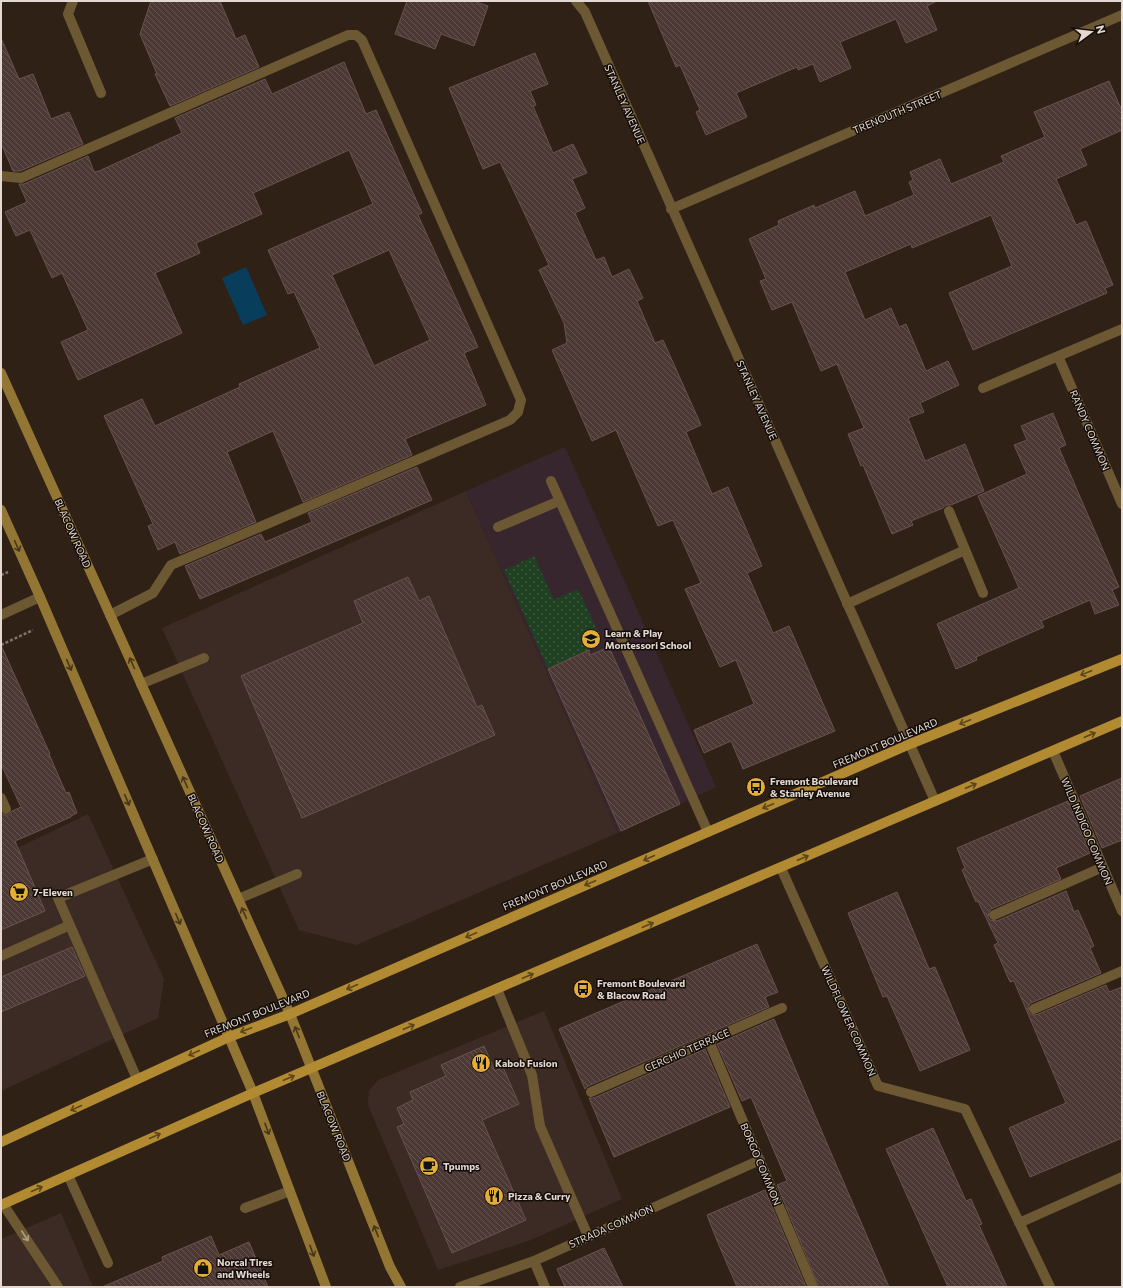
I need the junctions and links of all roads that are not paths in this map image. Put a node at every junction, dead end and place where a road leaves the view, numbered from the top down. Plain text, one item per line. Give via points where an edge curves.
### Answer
1 (73, 1) edge
2 (576, 1) edge
3 (1122, 15) edge
4 (101, 93) dead end
5 (1, 176) edge
6 (671, 209) junction
7 (1122, 329) edge
8 (1058, 356) junction
9 (1, 373) edge
10 (983, 388) dead end
11 (551, 481) dead end
12 (559, 501) junction
13 (1122, 504) edge
14 (1, 510) edge
15 (949, 511) dead end
16 (498, 527) dead end
17 (965, 550) junction
18 (983, 593) dead end
19 (40, 597) junction
20 (847, 604) junction
21 (1, 615) edge
22 (110, 615) junction
23 (204, 658) dead end
24 (1122, 659) edge
25 (141, 684) junction
26 (1122, 721) edge
27 (910, 744) junction
28 (1053, 751) junction
29 (1, 798) edge
30 (935, 801) junction
31 (6, 809) dead end
32 (708, 832) junction
33 (153, 859) junction
34 (1103, 867) junction
35 (781, 868) junction
36 (297, 874) dead end
37 (238, 899) junction
38 (1122, 911) edge
39 (994, 915) dead end
40 (70, 925) junction
41 (1, 956) edge
42 (1122, 971) edge
43 (497, 989) junction
44 (782, 1008) dead end
45 (1034, 1009) dead end
46 (290, 1014) junction
47 (229, 1037) junction
48 (709, 1041) junction
49 (311, 1068) junction
50 (137, 1080) junction
51 (592, 1092) dead end
52 (253, 1093) junction
53 (1, 1142) edge
54 (760, 1160) junction
55 (68, 1175) junction
56 (1122, 1177) edge
57 (290, 1191) junction
58 (2, 1204) edge
59 (245, 1208) dead end
60 (1019, 1223) junction
61 (588, 1236) junction
62 (534, 1261) junction
63 (108, 1263) dead end
64 (322, 1286) edge
65 (58, 1287) edge
66 (401, 1287) edge
67 (460, 1287) edge
68 (545, 1287) edge
69 (813, 1287) edge
70 (1050, 1287) edge

1 - 4 street via 68,14
2 - 6 street, STANLEY AVENUE via 585,12
3 - 6 street, TRENOUTH STREET
5 - 22 street via 21,178 348,35 356,35 362,40 521,400 518,412 510,420 171,565 153,593
6 - 20 street, STANLEY AVENUE
7 - 8 street
8 - 10 street
8 - 13 street, RANDY COMMON
9 - 22 main road, BLACOW ROAD
11 - 12 street
12 - 16 street
12 - 32 street
14 -> 19 main road
15 - 17 street
17 - 18 street
17 - 20 street
19 - 21 street
19 -> 33 main road
20 - 27 street, STANLEY AVENUE
25 -> 22 main road, BLACOW ROAD
23 - 25 street
24 -> 27 main road, FREMONT BOULEVARD
37 -> 25 main road, BLACOW ROAD
28 -> 26 main road
27 - 30 street, STANLEY AVENUE
27 -> 32 main road, FREMONT BOULEVARD
30 -> 28 main road
28 - 34 street, WILD INDIGO COMMON
29 - 31 street
35 -> 30 main road
32 -> 46 main road, FREMONT BOULEVARD
33 - 40 street via 58,898
33 -> 47 main road
34 - 38 street, WILD INDIGO COMMON
34 - 39 street
43 -> 35 main road
35 - 60 street, WILDFLOWER COMMON via 878,1086 965,1109
36 - 37 street
46 -> 37 main road, BLACOW ROAD
40 - 41 street
40 - 50 street
42 - 45 street
49 -> 43 main road
43 - 61 street via 532,1075 540,1126
44 - 48 street, CERCHIO TERRACE
46 -> 47 main road, FREMONT BOULEVARD
49 -> 46 main road, BLACOW ROAD
47 -> 50 main road, FREMONT BOULEVARD
47 - 52 main road
48 - 51 street, CERCHIO TERRACE
48 - 54 street, BORGO COMMON
52 -> 49 main road
66 -> 49 main road, BLACOW ROAD via 390,1267
50 -> 53 main road, FREMONT BOULEVARD
55 -> 52 main road
52 -> 57 main road
54 - 61 street, STRADA COMMON
54 - 69 street, BORGO COMMON
58 -> 55 main road
55 - 63 street
56 - 60 street
57 - 59 street
57 -> 64 main road
58 -> 65 street
60 - 70 street, WILDFLOWER COMMON
61 - 62 street, STRADA COMMON
62 - 67 street, STRADA COMMON
62 - 68 street

